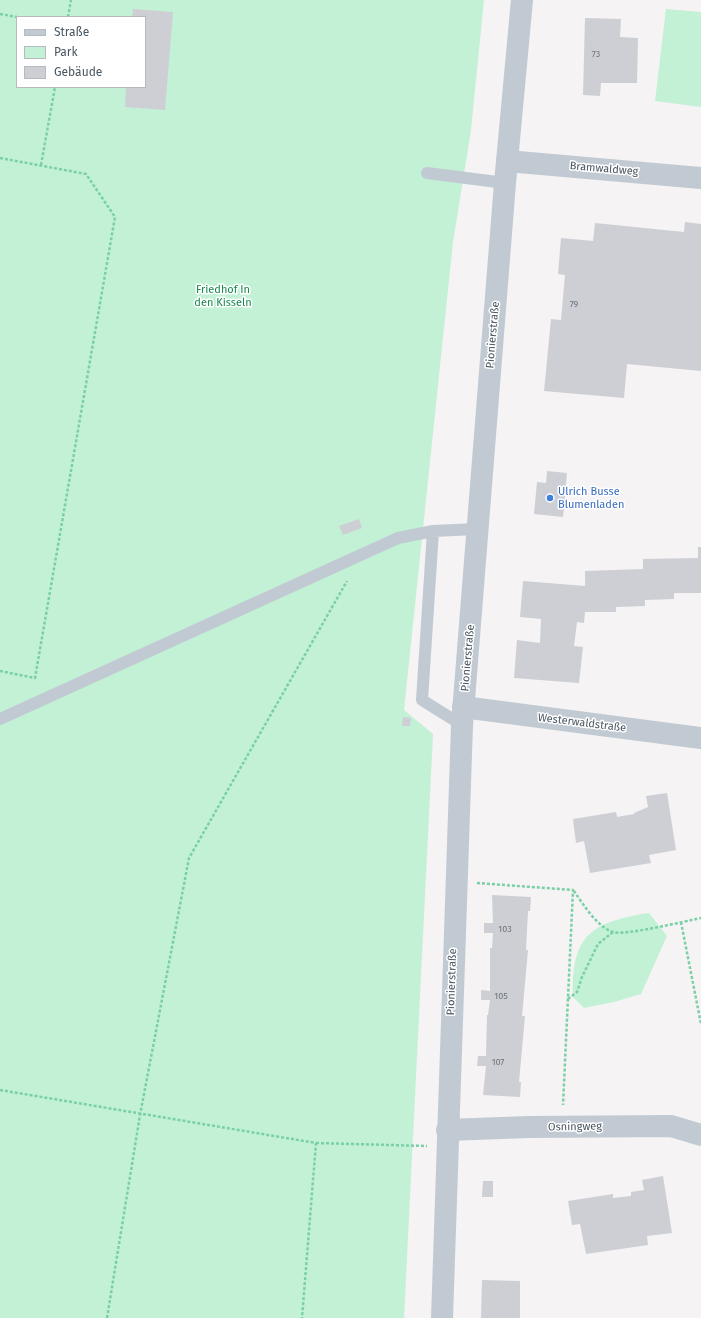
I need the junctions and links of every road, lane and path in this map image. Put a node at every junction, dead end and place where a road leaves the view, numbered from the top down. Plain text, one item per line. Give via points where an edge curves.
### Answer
1 (71, 0) edge
2 (522, 0) edge
3 (0, 14) edge
4 (68, 16) edge
5 (16, 17) edge
6 (55, 88) edge
7 (0, 158) edge
8 (507, 161) junction
9 (41, 164) junction
10 (427, 173) dead end
11 (701, 178) edge
12 (505, 183) junction
13 (477, 529) junction
14 (433, 531) junction
15 (363, 554) junction
16 (0, 671) edge
17 (462, 716) junction
18 (0, 719) edge
19 (701, 738) edge
20 (475, 882) dead end
21 (573, 890) junction
22 (701, 918) edge
23 (681, 922) junction
24 (614, 932) junction
25 (568, 999) junction
26 (701, 1024) edge
27 (0, 1090) edge
28 (563, 1112) dead end
29 (140, 1115) junction
30 (701, 1135) edge
31 (447, 1139) junction
32 (316, 1143) junction
33 (107, 1318) edge
34 (302, 1318) edge
35 (442, 1318) edge

1 - 4 path
2 - 8 street, Pionierstraße
3 - 5 path
6 - 9 path
7 - 9 path
8 - 11 street, Bramwaldweg
8 - 12 street, Pionierstraße
9 - 16 path via 86,174 115,217 35,678
10 - 12 lane
12 - 13 street, Pionierstraße
13 - 14 lane
13 - 17 street, Pionierstraße
14 - 15 lane via 398,538
14 - 17 lane via 422,700
15 - 18 lane
15 - 29 path via 189,858
17 - 19 street, Westerwaldstraße
17 - 31 street, Pionierstraße
20 - 21 path
21 - 24 path via 592,917
21 - 25 path
22 - 23 path
23 - 24 path via 632,932
23 - 26 path
24 - 25 path via 598,944 577,992
25 - 28 path
27 - 29 path
29 - 32 path
29 - 33 path
30 - 31 street, Osningweg via 671,1126 529,1127
31 - 32 path
31 - 35 street, Pionierstraße
32 - 34 path

